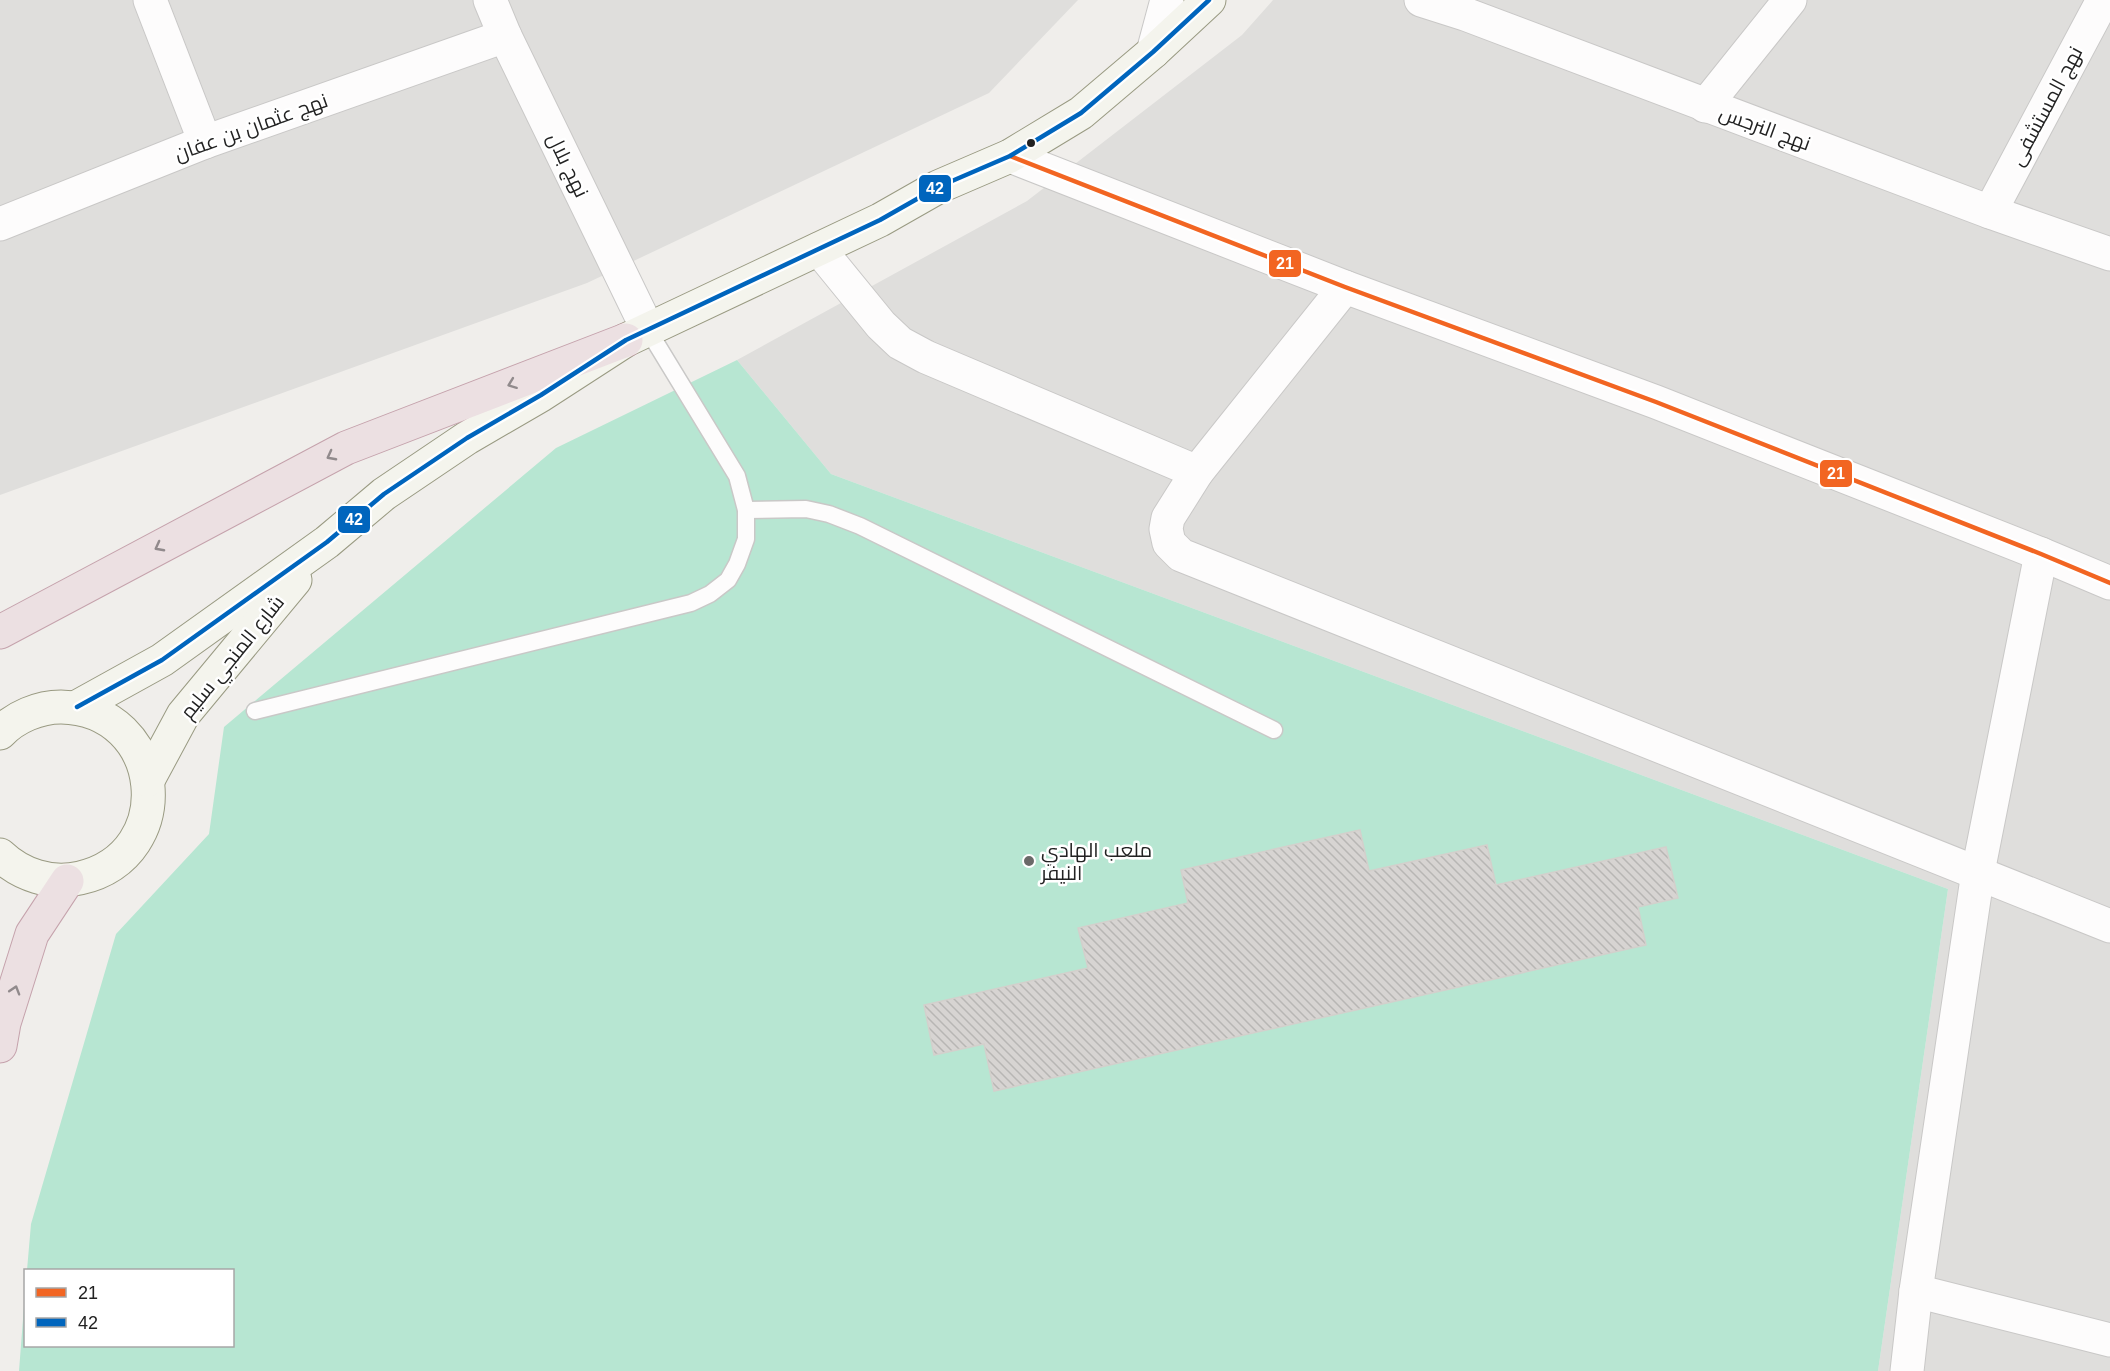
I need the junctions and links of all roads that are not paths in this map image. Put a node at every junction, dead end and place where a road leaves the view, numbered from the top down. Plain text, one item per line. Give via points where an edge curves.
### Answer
1 (150, 0) edge
2 (490, 0) edge
3 (1167, 0) edge
4 (1209, 0) edge
5 (1421, 0) edge
6 (1790, 0) edge
7 (2103, 0) edge
8 (1471, 7) edge
9 (505, 36) junction
10 (1153, 52) junction
11 (1706, 106) junction
12 (205, 142) junction
13 (1010, 156) junction
14 (1990, 212) junction
15 (0, 225) edge
16 (819, 249) junction
17 (2110, 254) edge
18 (1345, 287) junction
19 (637, 335) junction
20 (1197, 472) junction
21 (746, 510) junction
22 (327, 542) junction
23 (2041, 554) junction
24 (2110, 583) edge
25 (0, 632) edge
26 (77, 707) junction
27 (255, 711) dead end
28 (8, 722) edge
29 (1274, 730) dead end
30 (148, 780) junction
31 (0, 855) edge
32 (1978, 872) junction
33 (68, 881) junction
34 (2110, 926) edge
35 (0, 1046) edge
36 (1916, 1291) junction
37 (2110, 1340) edge
38 (1907, 1371) edge

1 - 12 street
2 - 9 street, نهج بلال
3 - 10 street
4 - 10 main road, شارع المنجي سليم
5 - 8 street, نهج النرجس
6 - 11 street
7 - 14 street, نهج المستشفى
8 - 11 street, نهج النرجس
9 - 12 street, نهج عثمان بن عفان
9 - 19 street, نهج بلال
10 - 13 main road, شارع المنجي سليم via 1081,113
11 - 14 street, نهج النرجس
12 - 15 street, نهج عثمان بن عفان
13 - 16 main road, شارع المنجي سليم
13 - 18 street
14 - 17 street, نهج النرجس
16 - 19 main road, شارع المنجي سليم
16 - 20 street via 900,343
18 - 20 street
18 - 23 street via 1656,402
19 - 21 lane via 737,476
19 - 22 main road, شارع المنجي سليم via 467,438 384,494
19 -> 25 highway via 346,448
20 - 32 street via 1168,518 1169,543 1181,555
21 - 27 lane via 746,539 728,580 691,603
21 - 29 lane via 806,510 860,526
22 - 26 main road, شارع المنجي سليم via 162,660
22 - 30 main road, شارع المنجي سليم via 183,715
23 - 24 street
23 - 32 street
26 - 28 main road, شارع المنجي سليم via 51,707
26 - 30 main road, شارع المنجي سليم via 103,716 125,732 141,754
30 - 33 main road, شارع المنجي سليم via 148,809 138,837 120,859 95,875
31 - 33 main road, شارع المنجي سليم via 21,871 44,879
32 - 34 street
32 - 36 street
35 -> 33 highway via 32,934
36 - 37 street
36 - 38 street

